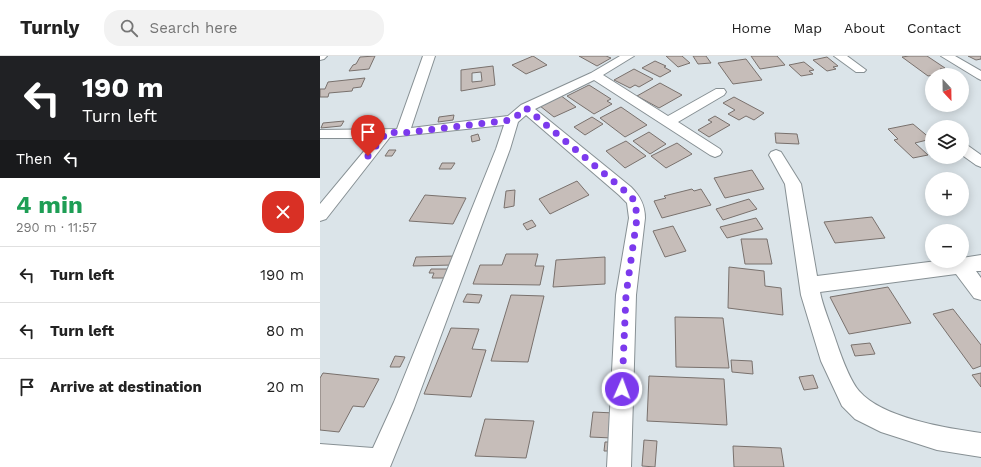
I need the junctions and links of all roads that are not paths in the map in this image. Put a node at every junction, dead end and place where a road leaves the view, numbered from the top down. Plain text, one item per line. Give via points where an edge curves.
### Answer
1 (428, 56) edge
2 (628, 56) edge
3 (840, 56) edge
4 (947, 56) edge
5 (860, 70) dead end
6 (595, 75) junction
7 (981, 76) edge
8 (720, 92) dead end
9 (526, 108) junction
10 (512, 120) junction
11 (668, 122) junction
12 (395, 133) junction
13 (320, 134) edge
14 (715, 152) dead end
15 (969, 153) edge
16 (776, 156) dead end
17 (981, 162) edge
18 (320, 215) edge
19 (981, 263) edge
20 (969, 264) edge
21 (937, 268) edge
22 (962, 268) edge
23 (809, 285) junction
24 (981, 292) edge
25 (981, 445) edge
26 (320, 456) edge
27 (379, 464) edge
28 (619, 467) edge

1 - 12 street
2 - 6 street
3 - 5 street
4 - 7 street
6 - 9 street
6 - 11 street
8 - 11 street
9 - 10 street
9 - 28 street via 625,191 635,201 637,208 626,295
10 - 12 street
10 - 27 street via 403,408
11 - 14 street
12 - 13 street
12 - 18 street
15 - 17 street
16 - 23 street via 793,184
19 - 20 street
21 - 23 street
22 - 24 street
23 - 25 street via 832,361 854,403 881,420 938,438
26 - 27 street

